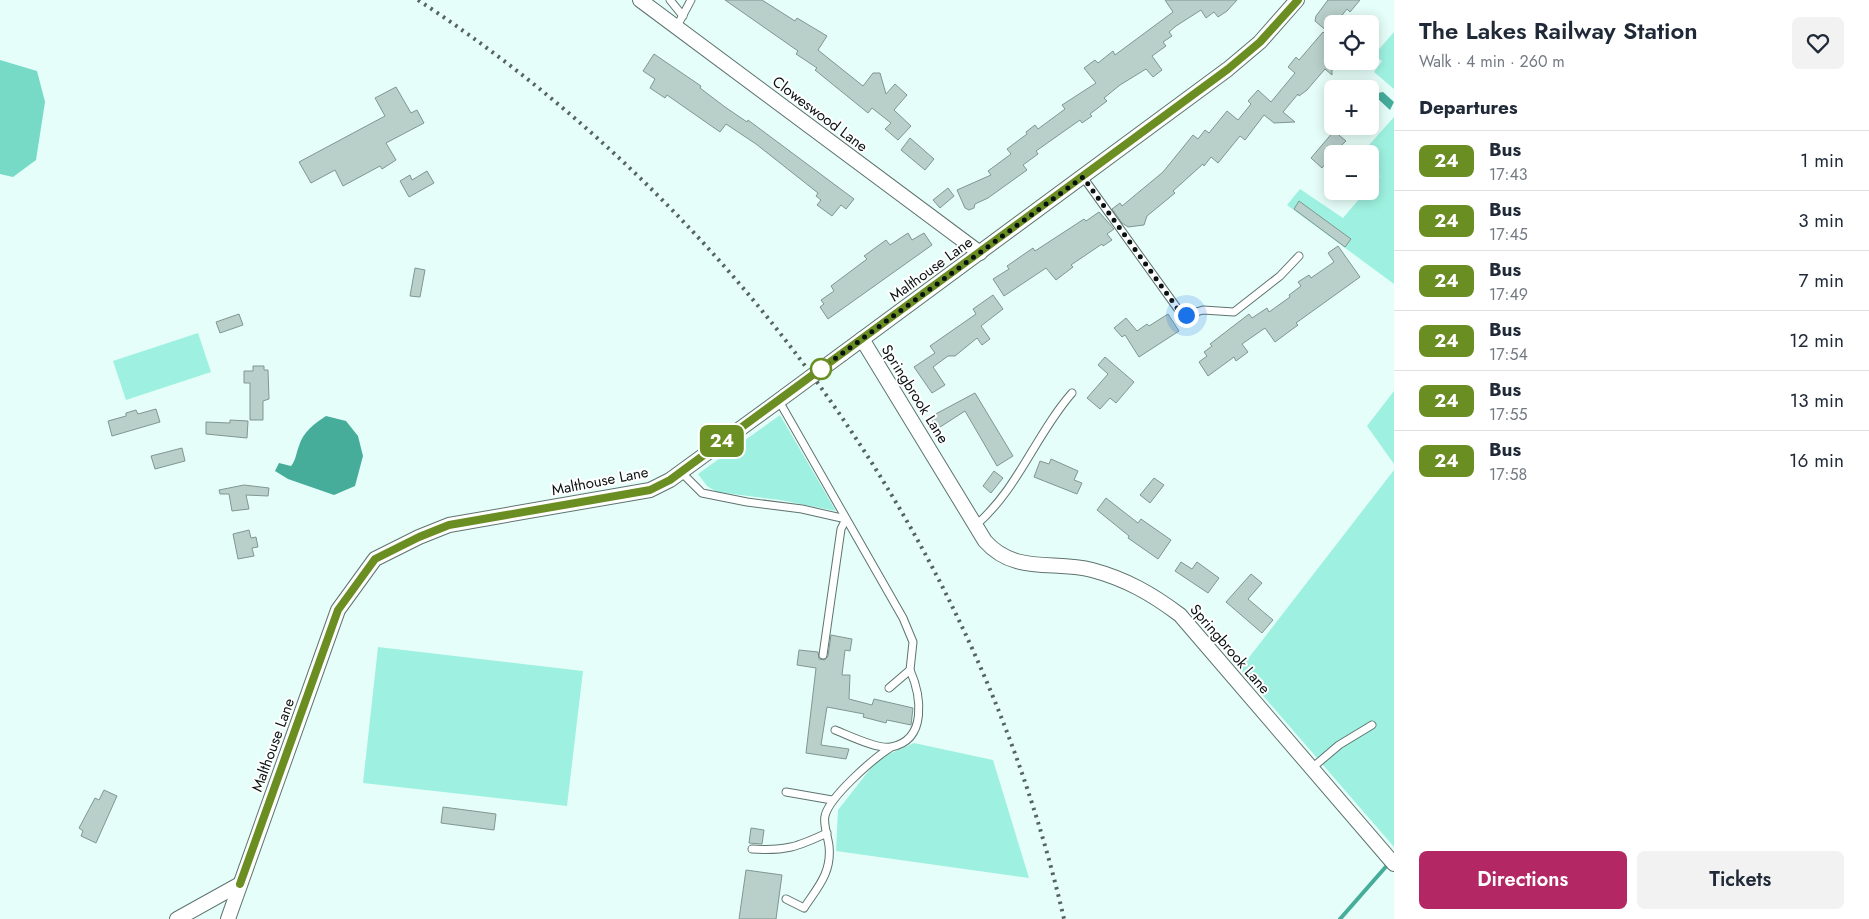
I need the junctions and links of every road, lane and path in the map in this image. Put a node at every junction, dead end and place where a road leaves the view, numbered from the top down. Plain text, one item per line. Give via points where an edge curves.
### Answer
1 (640, 0) edge
2 (670, 0) edge
3 (691, 0) edge
4 (1298, 0) edge
5 (679, 22) junction
6 (1083, 177) junction
7 (980, 253) junction
8 (1300, 256) dead end
9 (862, 339) junction
10 (1072, 394) dead end
11 (782, 398) junction
12 (681, 472) junction
13 (976, 525) junction
14 (823, 655) dead end
15 (910, 670) junction
16 (889, 688) dead end
17 (1372, 725) dead end
18 (835, 730) dead end
19 (890, 748) junction
20 (1312, 768) junction
21 (786, 792) dead end
22 (832, 800) junction
23 (827, 833) junction
24 (752, 849) dead end
25 (1394, 864) edge
26 (240, 884) junction
27 (786, 899) dead end
28 (177, 919) edge
29 (228, 919) edge

1 - 5 street, Cloweswood Lane
2 - 5 lane
3 - 5 lane
4 - 6 street, Malthouse Lane via 1260,42 1228,69
5 - 7 street, Cloweswood Lane
6 - 7 street, Malthouse Lane
6 - 8 lane via 1180,312 1186,315 1203,310 1234,312
7 - 9 street, Malthouse Lane
9 - 11 street, Malthouse Lane, bridge
9 - 13 street, Springbrook Lane
10 - 13 lane via 1042,431 1024,465 987,516
11 - 12 street, Malthouse Lane
11 - 15 lane via 903,618 913,642
12 - 14 lane via 702,493 846,519 840,529
12 - 26 street, Malthouse Lane via 650,490 449,525 375,559 338,610
13 - 20 street, Springbrook Lane via 994,552 1011,560 1090,569 1151,593 1180,615
15 - 16 lane
15 - 19 lane via 918,689 918,726 909,738
17 - 20 lane via 1339,745
18 - 19 lane
19 - 22 lane via 869,762
20 - 25 street, Springbrook Lane
21 - 22 lane
22 - 23 lane via 825,817
23 - 24 lane via 780,850
23 - 27 lane via 827,873 804,908
26 - 28 street
26 - 29 street, Malthouse Lane

